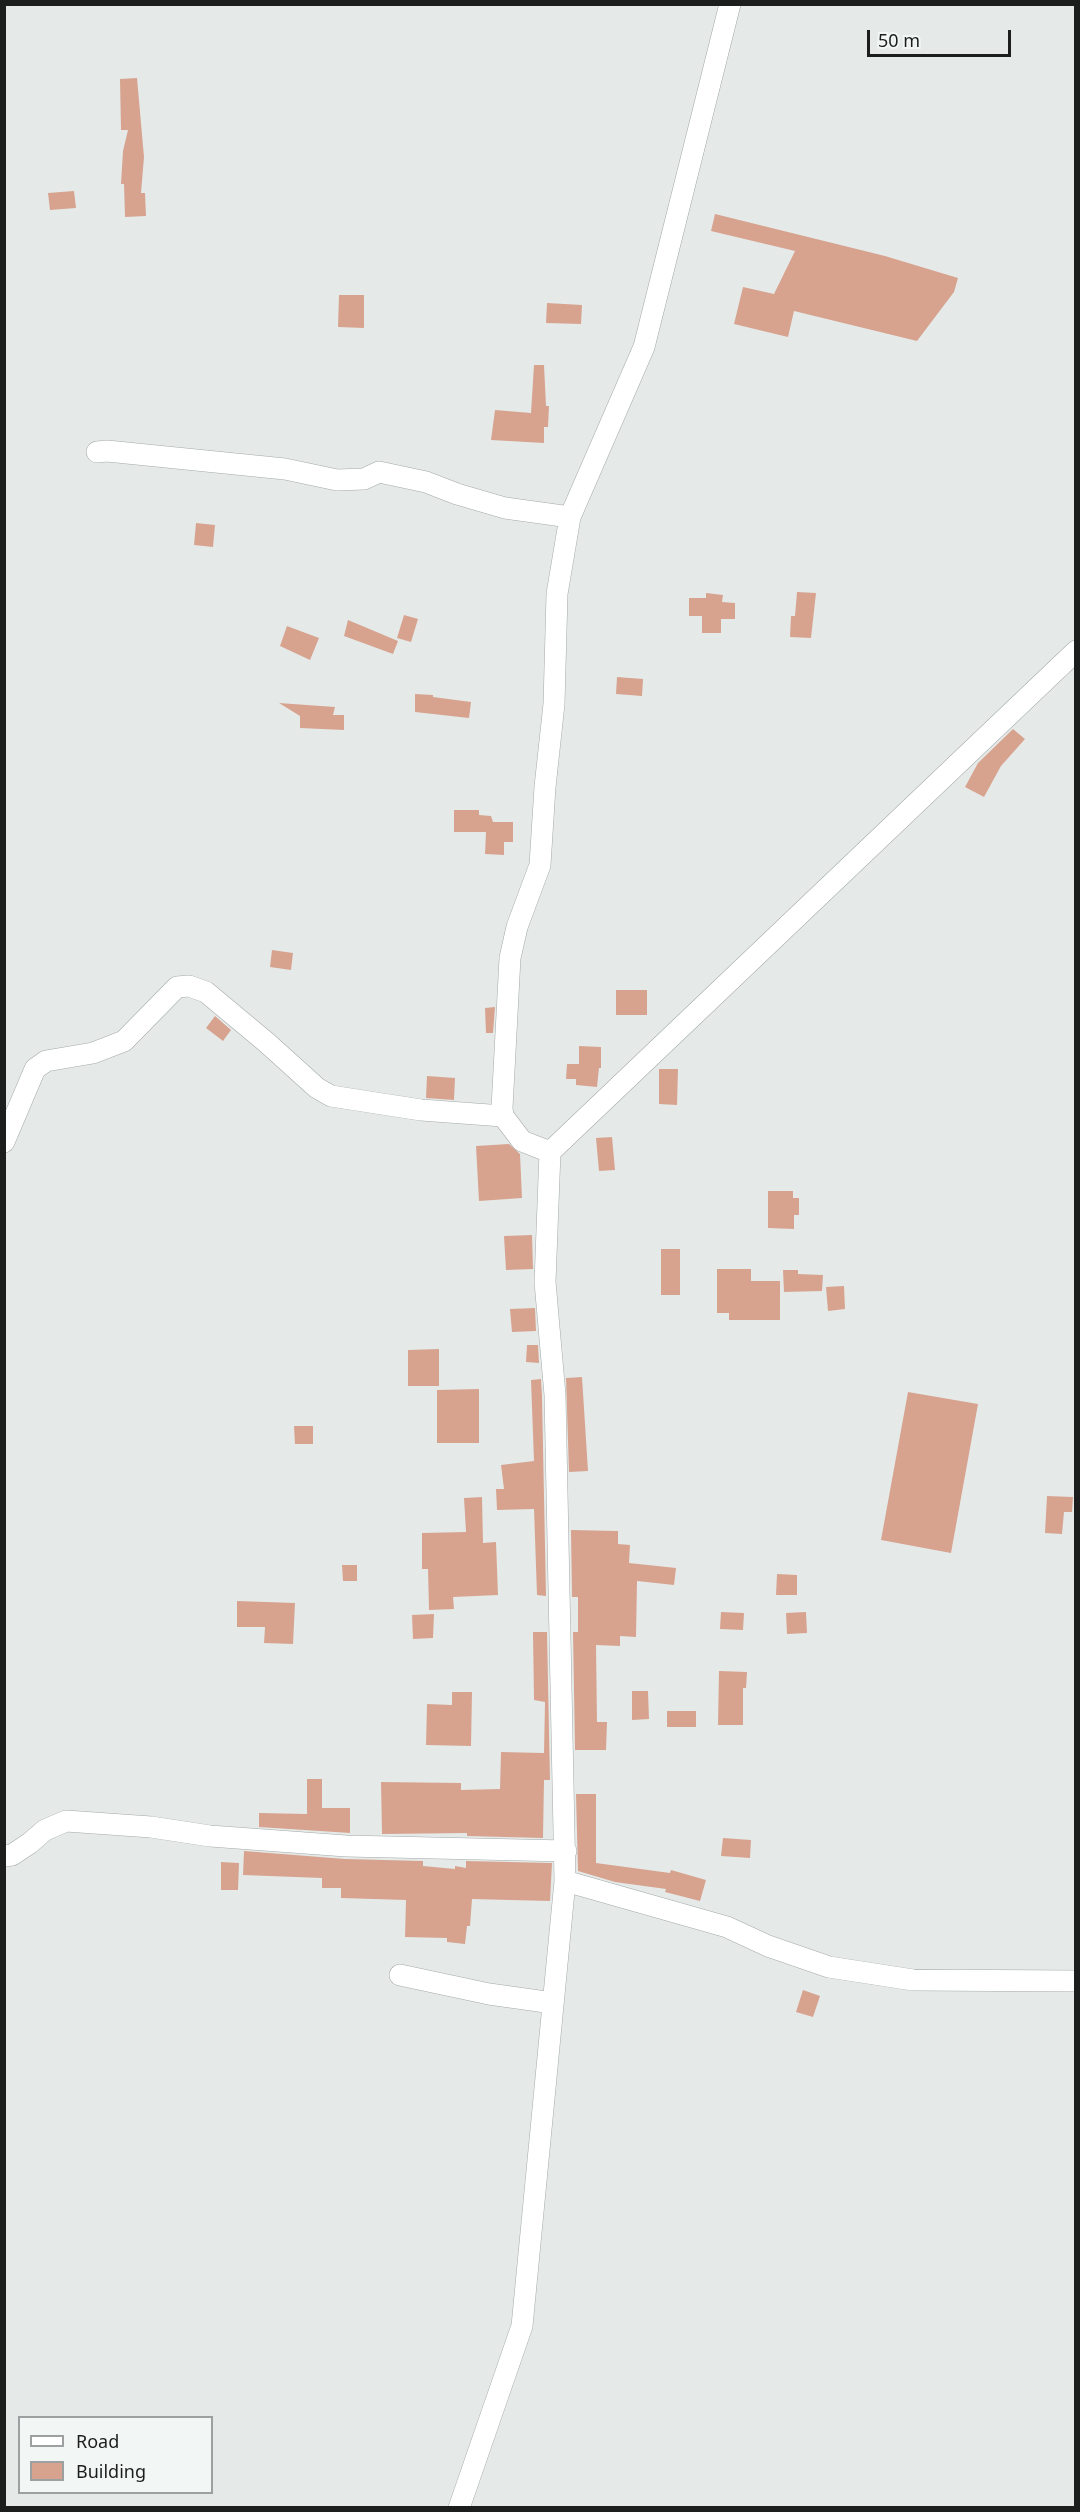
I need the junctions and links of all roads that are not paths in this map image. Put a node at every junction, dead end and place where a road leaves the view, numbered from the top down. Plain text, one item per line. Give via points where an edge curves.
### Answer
1 (730, 4) edge
2 (97, 452) dead end
3 (570, 517) junction
4 (1076, 651) edge
5 (503, 1116) junction
6 (4, 1142) edge
7 (550, 1152) junction
8 (566, 1851) junction
9 (4, 1856) edge
10 (565, 1881) junction
11 (400, 1975) dead end
12 (1076, 1981) edge
13 (553, 2003) junction
14 (459, 2508) edge

1 - 3 street via 644,347
2 - 3 street via 285,469 337,480 364,479 379,472 426,482 505,508
3 - 5 street via 557,594 554,704 540,865 510,958
4 - 7 street
5 - 6 street via 421,1110 331,1096 206,992 189,986 177,987 124,1041 93,1053 46,1061 35,1069
5 - 7 street via 522,1141
7 - 8 street via 545,1282 555,1395
8 - 9 street via 346,1846 66,1821 45,1830 12,1855
8 - 10 street
10 - 12 street via 727,1927 829,1967 914,1980
10 - 13 street
11 - 13 street
13 - 14 street via 522,2326

